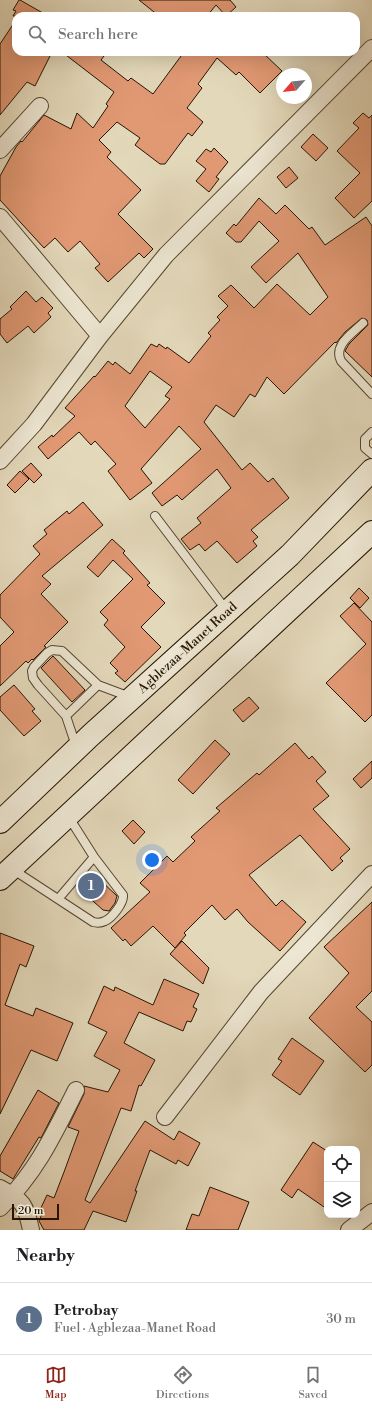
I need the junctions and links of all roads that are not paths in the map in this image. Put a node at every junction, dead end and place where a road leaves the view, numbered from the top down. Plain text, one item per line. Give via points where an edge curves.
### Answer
1 (372, 48) edge
2 (40, 106) dead end
3 (0, 150) edge
4 (0, 217) edge
5 (363, 323) dead end
6 (100, 336) junction
7 (372, 394) edge
8 (372, 432) edge
9 (372, 454) edge
10 (0, 462) edge
11 (372, 470) edge
12 (155, 516) dead end
13 (372, 532) edge
14 (228, 611) junction
15 (98, 685) junction
16 (133, 698) junction
17 (66, 716) junction
18 (77, 749) junction
19 (67, 816) junction
20 (0, 822) edge
21 (94, 858) junction
22 (6, 874) edge
23 (372, 874) edge
24 (59, 898) junction
25 (76, 1090) dead end
26 (165, 1117) dead end
27 (7, 1191) edge
28 (0, 1208) edge
29 (372, 1212) edge
30 (30, 1230) edge
31 (349, 1230) edge

1 - 6 street via 166,255
2 - 3 street
4 - 6 street
5 - 7 lane via 339,347 338,355
6 - 10 street via 34,424
8 - 9 lane via 365,439 365,448
11 - 14 main road, Agblezaa-Manet Road via 290,555
12 - 14 lane
13 - 19 main road
14 - 16 main road, Agblezaa-Manet Road
15 - 16 lane
15 - 17 lane
15 - 17 lane via 62,651 52,650 47,653 34,666 33,678
16 - 18 main road, Agblezaa-Manet Road
17 - 18 lane
18 - 20 main road, Agblezaa-Manet Road
19 - 21 lane
19 - 22 main road
21 - 24 lane
21 - 24 lane via 123,895 122,901 110,918 103,922 93,922
22 - 24 lane
23 - 26 street via 261,992
25 - 27 street via 47,1148
27 - 28 street
27 - 30 street via 27,1209
29 - 31 street

